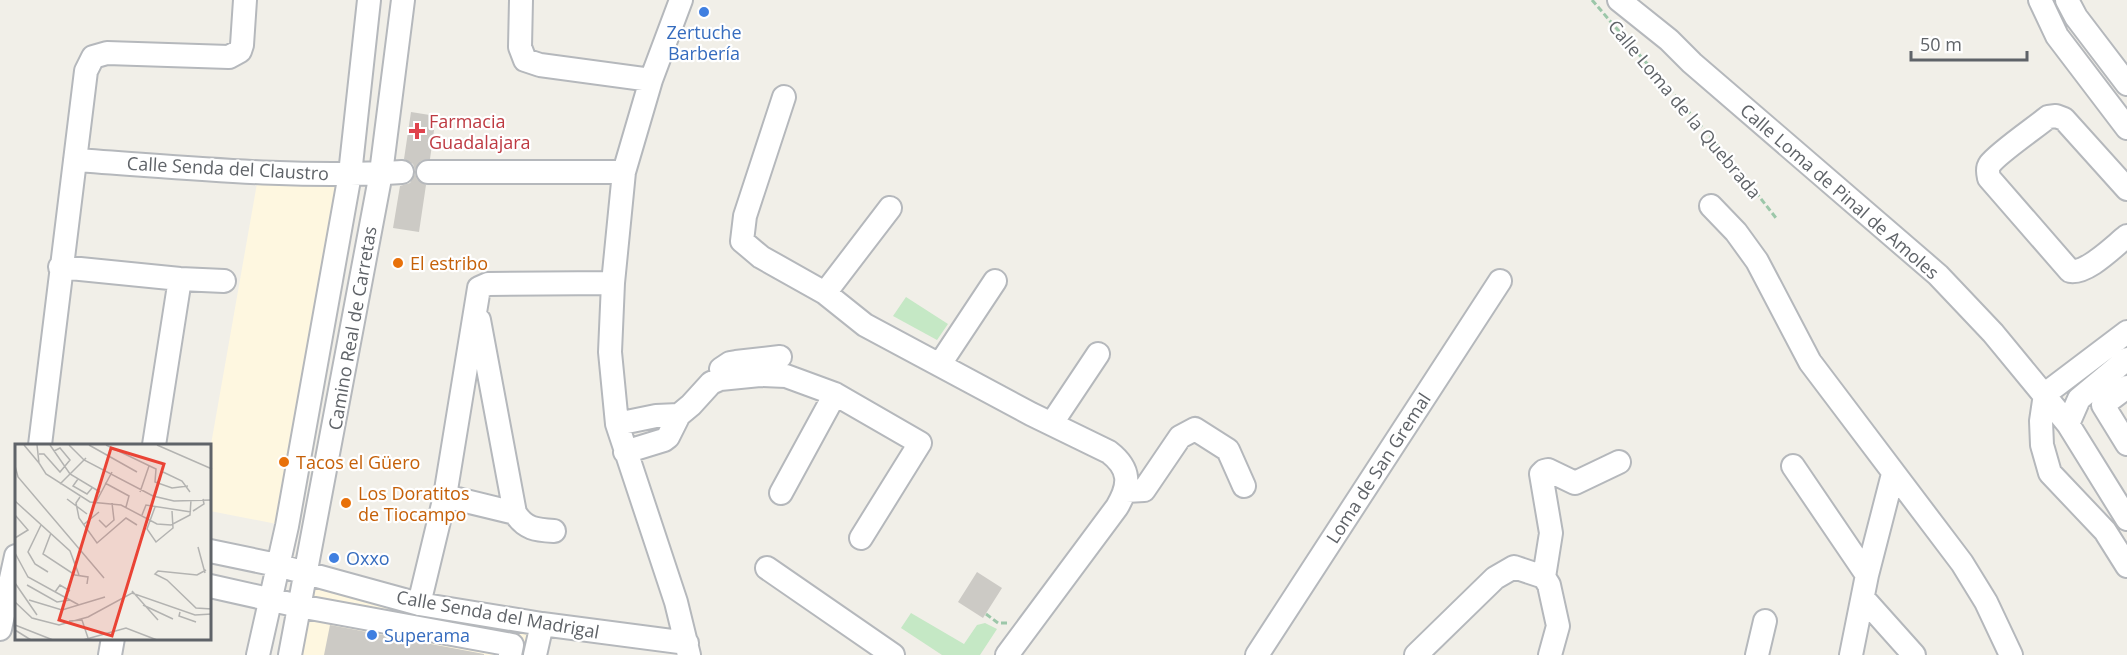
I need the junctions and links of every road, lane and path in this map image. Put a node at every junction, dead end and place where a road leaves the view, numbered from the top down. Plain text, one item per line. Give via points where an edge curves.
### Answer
1 (245, 0) edge
2 (369, 0) edge
3 (403, 0) edge
4 (521, 0) edge
5 (681, 0) edge
6 (1592, 0) edge
7 (2040, 0) edge
8 (2067, 0) edge
9 (1615, 1) edge
10 (651, 80) junction
11 (2127, 84) edge
12 (784, 97) dead end
13 (2127, 128) edge
14 (75, 160) junction
15 (428, 172) dead end
16 (624, 172) junction
17 (391, 173) junction
18 (350, 174) junction
19 (2127, 189) edge
20 (1712, 206) dead end
21 (890, 208) dead end
22 (1776, 218) dead end
23 (2127, 236) edge
24 (60, 267) junction
25 (180, 279) junction
26 (224, 281) dead end
27 (994, 281) dead end
28 (1500, 281) dead end
29 (613, 283) junction
30 (825, 292) junction
31 (476, 304) junction
32 (2127, 332) edge
33 (1098, 354) dead end
34 (780, 357) dead end
35 (2127, 359) edge
36 (940, 364) junction
37 (711, 383) junction
38 (2127, 387) edge
39 (835, 394) junction
40 (2045, 394) junction
41 (679, 415) junction
42 (1052, 423) junction
43 (617, 424) junction
44 (2068, 424) junction
45 (40, 444) edge
46 (154, 444) edge
47 (2127, 444) edge
48 (625, 452) junction
49 (1619, 462) dead end
50 (1793, 466) dead end
51 (1893, 474) junction
52 (1244, 486) dead end
53 (1126, 491) junction
54 (781, 493) dead end
55 (445, 496) junction
56 (515, 513) junction
57 (2127, 519) edge
58 (554, 531) dead end
59 (861, 538) dead end
60 (212, 551) edge
61 (15, 561) edge
62 (277, 565) junction
63 (2127, 566) edge
64 (768, 568) dead end
65 (307, 573) junction
66 (1867, 575) junction
67 (1544, 576) junction
68 (212, 586) edge
69 (1863, 598) junction
70 (270, 599) junction
71 (419, 604) junction
72 (300, 606) junction
73 (986, 614) dead end
74 (1765, 621) dead end
75 (1008, 623) dead end
76 (542, 624) junction
77 (0, 629) edge
78 (113, 640) edge
79 (688, 649) edge
80 (110, 655) edge
81 (258, 655) edge
82 (291, 655) edge
83 (510, 655) edge
84 (535, 655) edge
85 (893, 655) edge
86 (1007, 655) edge
87 (1257, 655) edge
88 (1416, 655) edge
89 (1550, 655) edge
90 (1757, 655) edge
91 (1851, 655) edge
92 (1914, 655) edge
93 (2011, 655) edge

1 - 14 street via 242,45 240,51 229,57 107,53 93,57 86,70
2 - 18 street, Camino Real de Carretas
3 - 17 street, Camino Real de Carretas
4 - 10 street via 520,47 525,60
5 - 10 street
6 - 22 path, Calle Loma de la Quebrada
7 - 13 street via 2057,36
8 - 11 street
9 - 40 street, Calle Loma de Pinal de Amoles via 1669,40 1938,274
10 - 16 street
12 - 30 street via 745,216 742,241 761,257
14 - 18 street, Calle Senda del Claustro
14 - 24 street
15 - 16 street
16 - 29 street
17 - 18 street, Calle Senda del Claustro
17 - 65 street, Camino Real de Carretas
18 - 62 street, Camino Real de Carretas
19 - 23 street via 2064,119 2056,116 2048,117 1991,163 1988,170 1989,178 2070,271 2087,267
20 - 51 street via 1757,261 1810,362
21 - 30 street
24 - 25 street
24 - 45 street
25 - 26 street
25 - 46 street
27 - 36 street
28 - 87 street, Loma de San Gremal
29 - 31 street via 488,285 477,291
29 - 43 street via 610,352
30 - 36 street via 865,325
31 - 55 street
31 - 56 street
32 - 40 street
33 - 42 street
34 - 37 street via 730,363 722,367
35 - 44 street via 2079,399
36 - 42 street
37 - 39 street via 738,377 786,375
37 - 41 street
38 - 47 street via 2103,405
39 - 54 street
39 - 59 street via 920,443
40 - 44 street, Calle Loma de Pinal de Amoles
40 - 63 street via 2042,445 2050,472 2105,531
41 - 43 street
41 - 48 street via 664,440
42 - 53 street via 1118,459 1127,474
43 - 48 street
44 - 57 street, Calle Loma de Pinal de Amoles
48 - 79 street
49 - 67 street via 1575,483 1548,470 1541,474 1551,534
50 - 66 street
51 - 66 street
51 - 93 street via 1962,563
52 - 53 street via 1228,450 1195,429 1180,437 1144,490
53 - 86 street
55 - 56 street
55 - 71 street
56 - 58 street via 532,530
60 - 62 street, Calle Senda del Madrigal
61 - 77 street
62 - 65 street, Calle Senda del Madrigal
62 - 70 street, Camino Real de Carretas
64 - 85 street
65 - 71 street, Calle Senda del Madrigal
65 - 72 street, Camino Real de Carretas
66 - 69 street
67 - 88 street via 1514,567 1495,578
67 - 89 street via 1558,626
68 - 70 street
69 - 91 street
69 - 92 street
70 - 72 street
70 - 81 street, Camino Real de Carretas
71 - 76 street, Calle Senda del Madrigal
72 - 82 street, Camino Real de Carretas
72 - 83 street via 512,645
73 - 75 path via 998,623
74 - 90 street
76 - 79 street, Calle Senda del Madrigal
76 - 84 street
78 - 80 street

